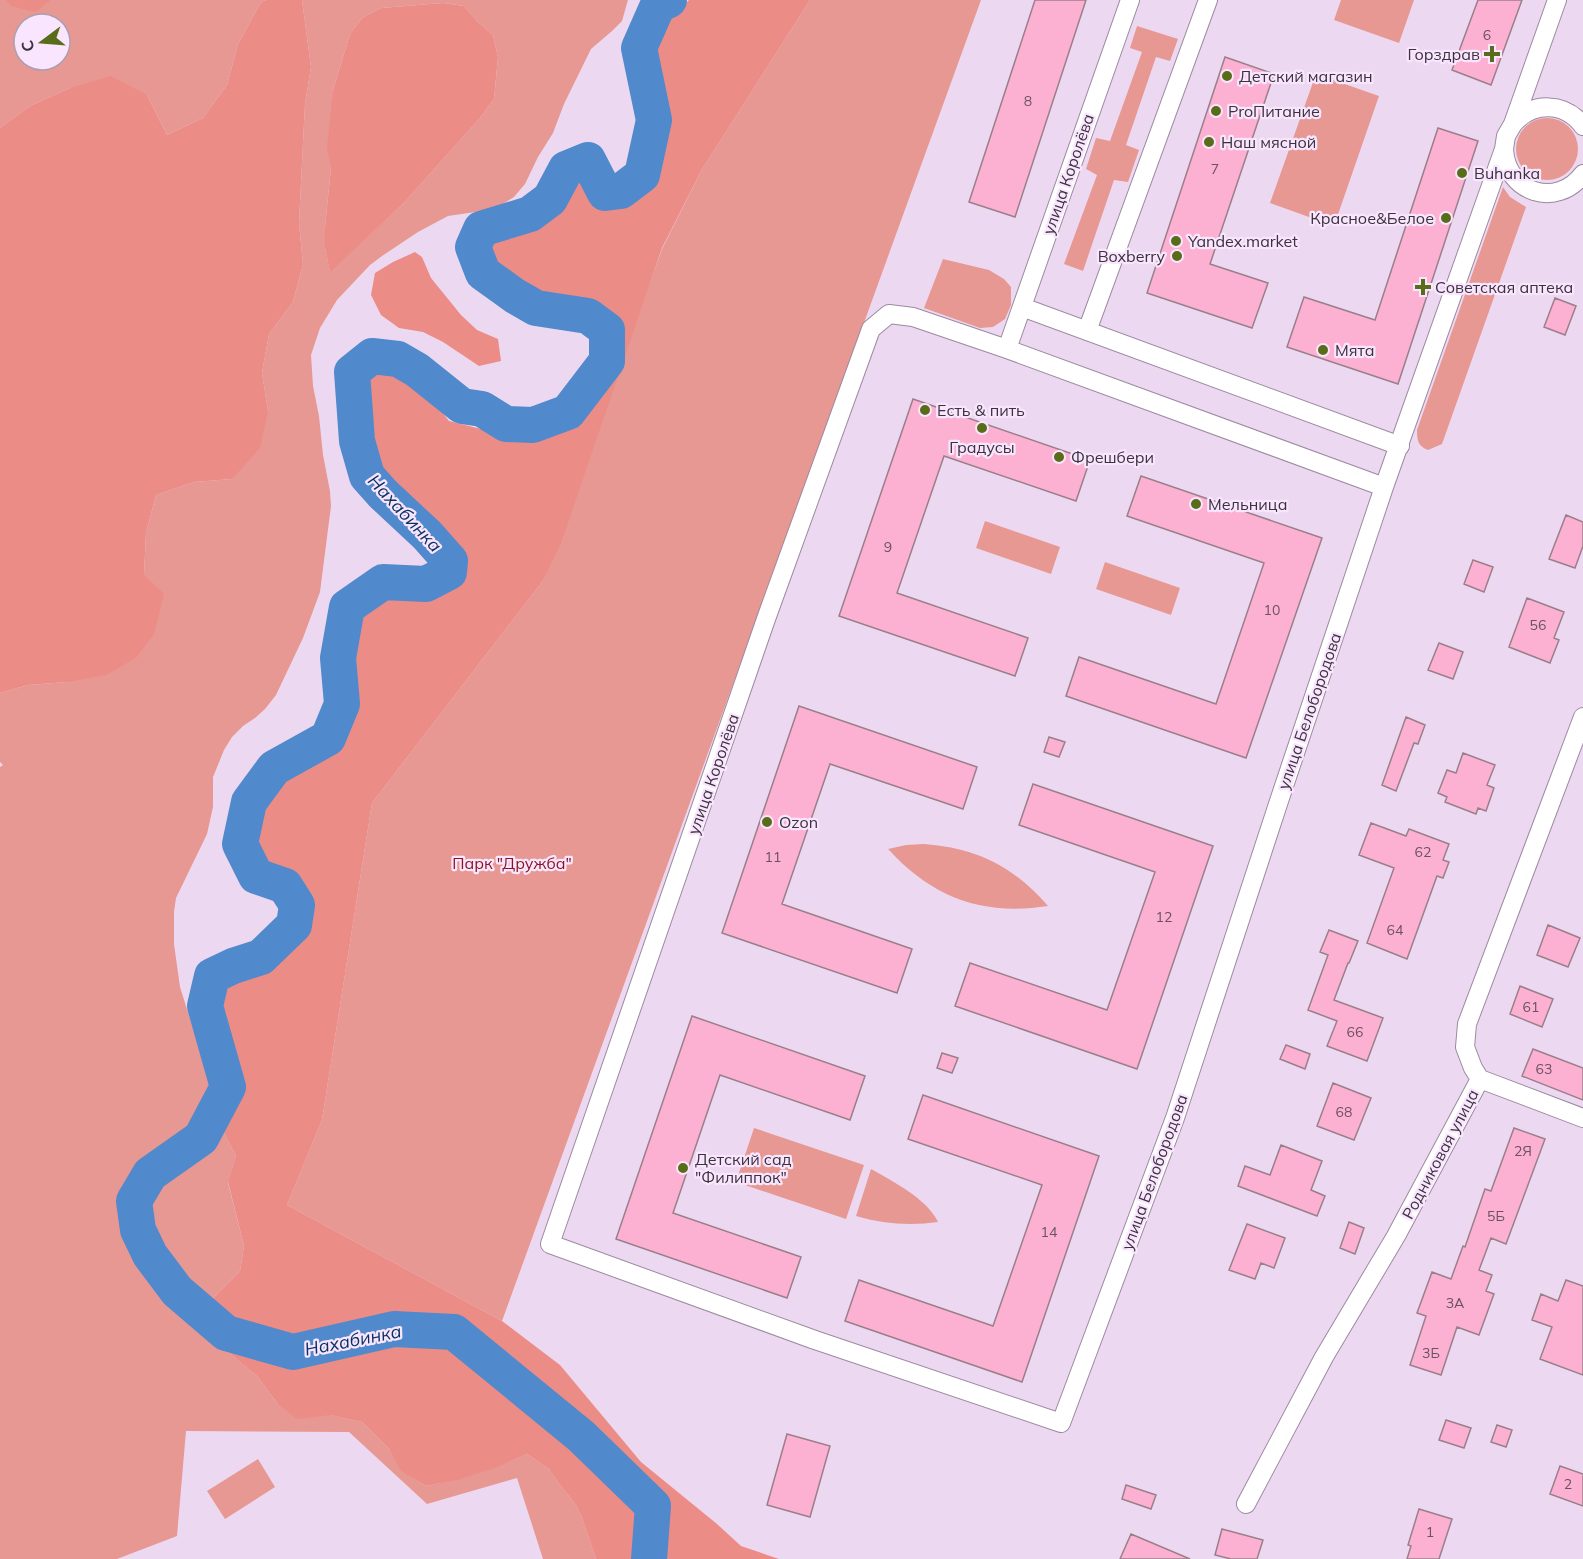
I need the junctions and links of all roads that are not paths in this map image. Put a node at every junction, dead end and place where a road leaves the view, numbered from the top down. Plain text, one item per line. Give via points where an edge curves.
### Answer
1 (1130, 0) edge
2 (1208, 0) edge
3 (1557, 0) edge
4 (1513, 124) junction
5 (1583, 126) edge
6 (1504, 149) junction
7 (1583, 174) edge
8 (1022, 307) junction
9 (1087, 331) junction
10 (1007, 349) junction
11 (1400, 446) junction
12 (1384, 487) junction
13 (1583, 717) edge
14 (1480, 1079) junction
15 (1583, 1118) edge
16 (1060, 1423) joint
17 (1246, 1504) dead end

1 - 8 street, улица Королёва
2 - 9 street
3 - 4 street, улица Белобородова
4 - 5 street via 1530,111 1552,107 1566,112
4 - 6 street, улица Белобородова
6 - 7 street via 1513,176 1535,192 1564,190
6 - 11 street, улица Белобородова
8 - 9 street
8 - 10 street, улица Королёва
9 - 11 street
10 - 12 street
10 - 16 street, улица Королёва via 913,317 890,314 871,329 762,630 550,1244
11 - 12 street, улица Белобородова
12 - 16 street, улица Белобородова via 1175,1118
13 - 14 street, Родниковая улица via 1467,1024 1465,1047
14 - 15 street
14 - 17 street, Родниковая улица

